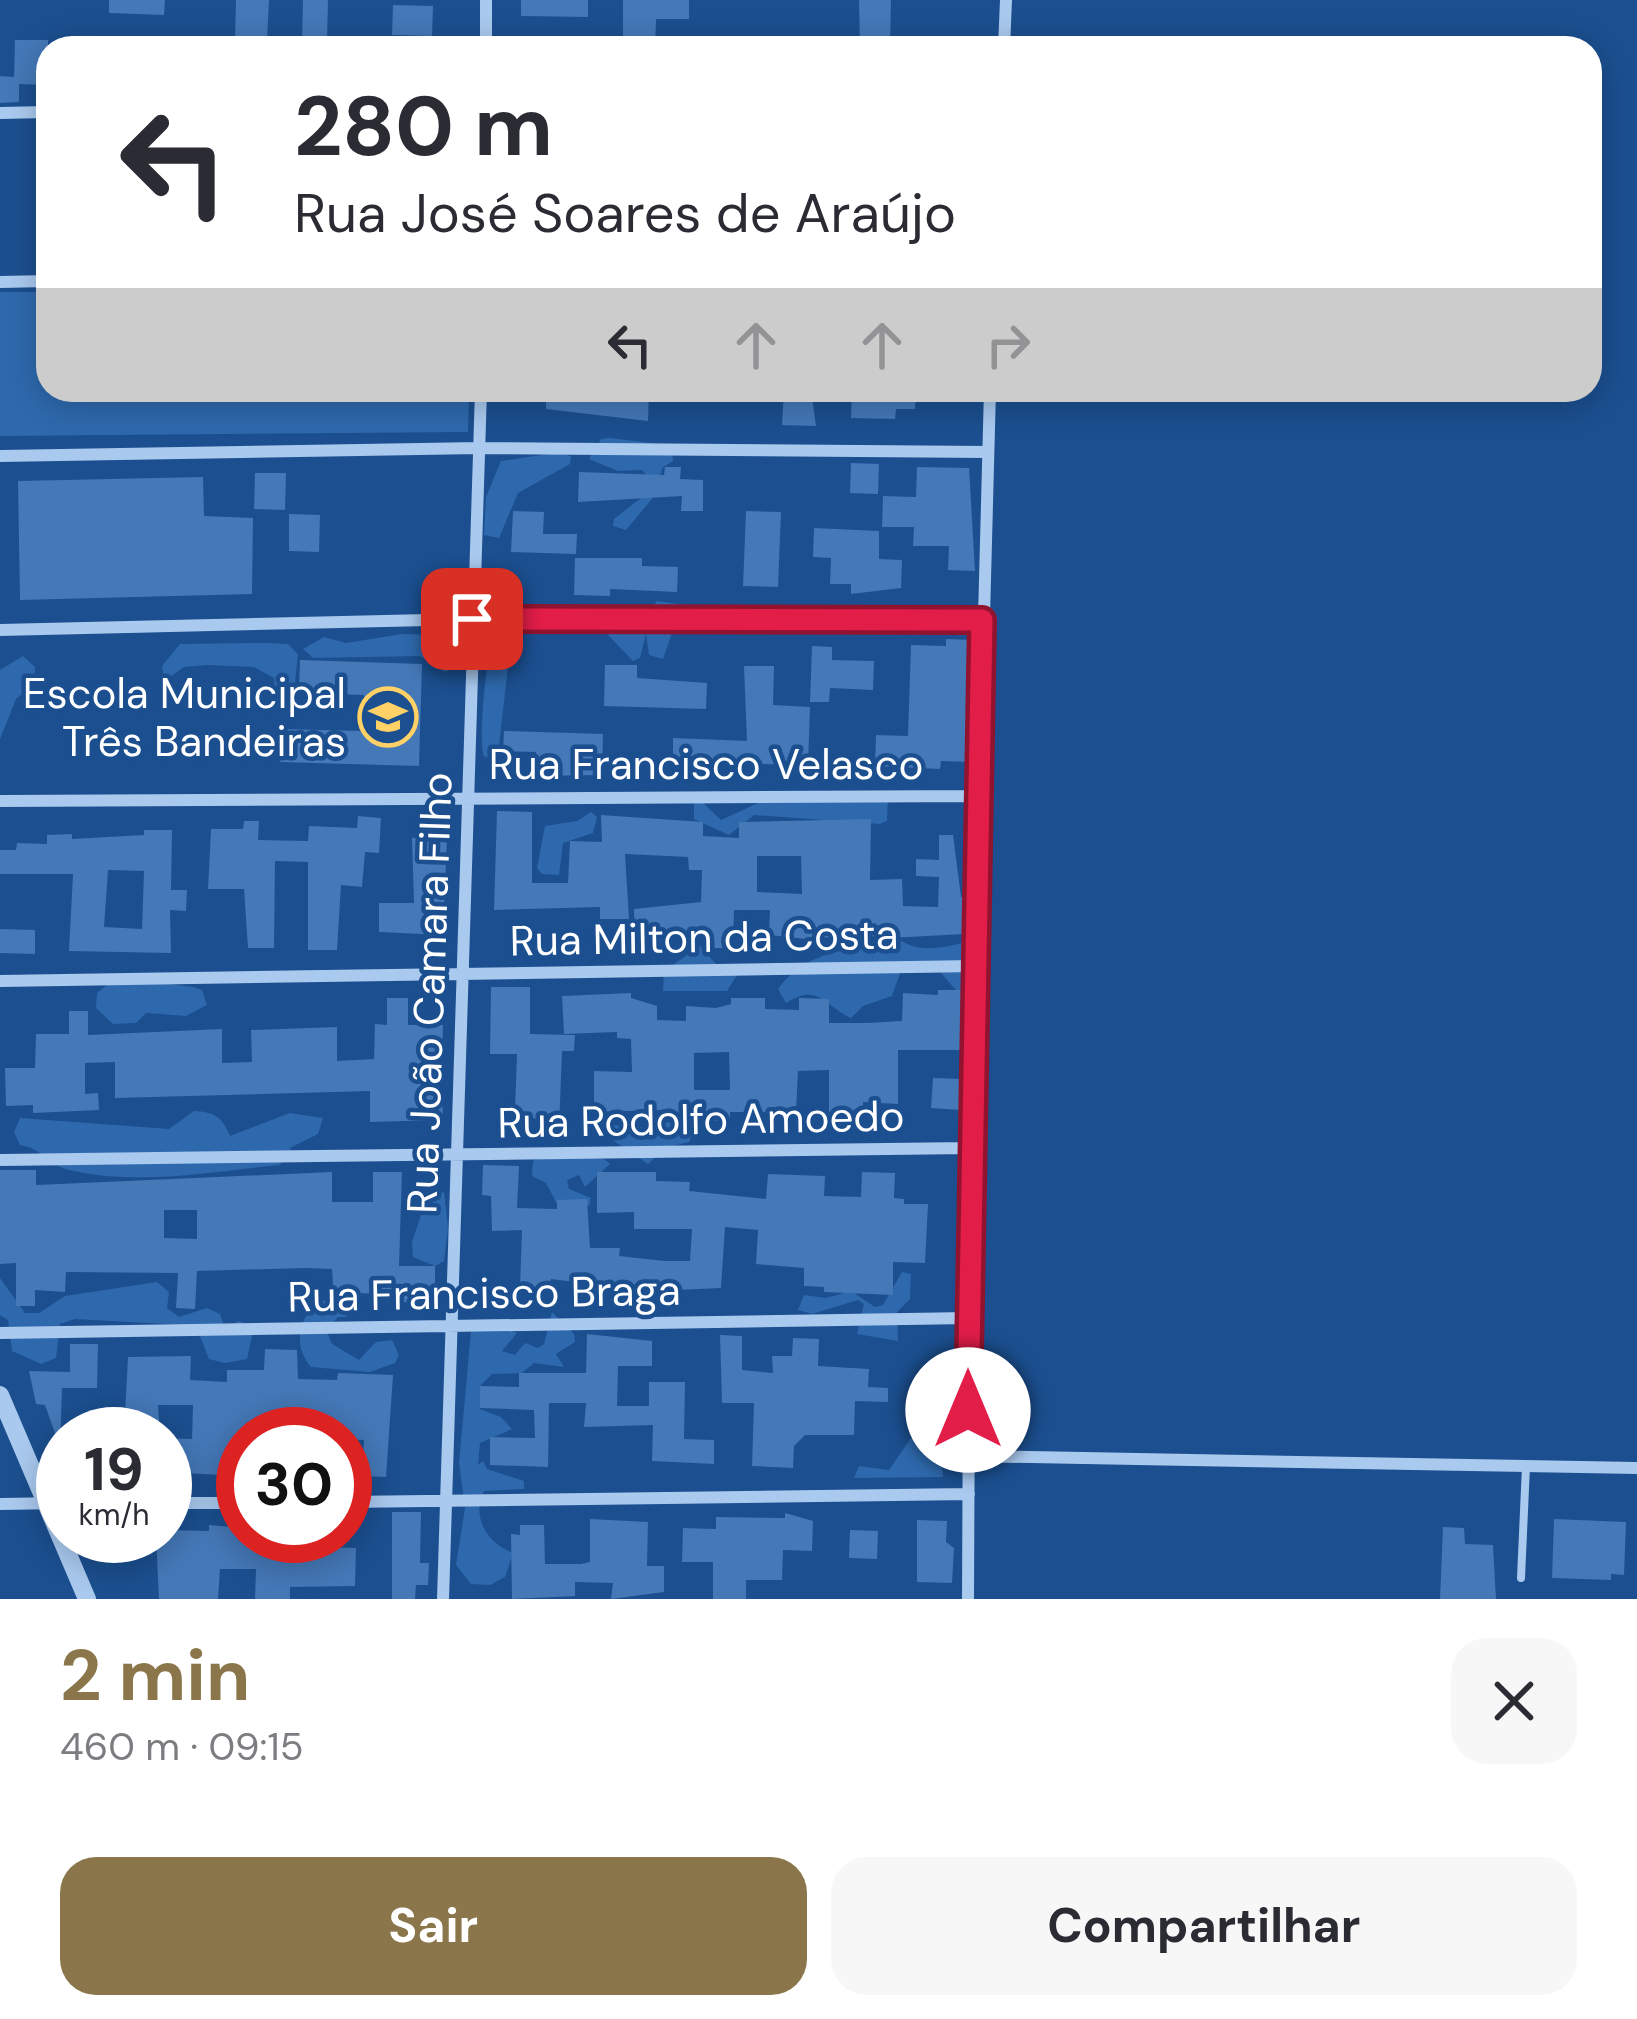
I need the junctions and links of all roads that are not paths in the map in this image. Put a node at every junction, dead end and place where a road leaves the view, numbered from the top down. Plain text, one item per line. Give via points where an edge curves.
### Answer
1 (486, 0) edge
2 (1006, 0) edge
3 (485, 36) edge
4 (1004, 36) edge
5 (36, 112) edge
6 (0, 113) edge
7 (36, 281) edge
8 (0, 282) edge
9 (481, 402) edge
10 (990, 402) edge
11 (480, 448) junction
12 (988, 452) junction
13 (0, 456) edge
14 (472, 619) junction
15 (982, 620) junction
16 (0, 630) edge
17 (979, 796) junction
18 (470, 797) junction
19 (0, 800) edge
20 (976, 966) junction
21 (462, 973) junction
22 (0, 981) edge
23 (970, 1148) junction
24 (454, 1155) junction
25 (0, 1160) edge
26 (969, 1318) junction
27 (451, 1326) junction
28 (0, 1333) edge
29 (0, 1395) edge
30 (968, 1456) junction
31 (36, 1466) edge
32 (1526, 1466) junction
33 (1637, 1468) edge
34 (969, 1494) junction
35 (372, 1502) edge
36 (445, 1502) junction
37 (36, 1503) edge
38 (0, 1504) edge
39 (75, 1563) edge
40 (1521, 1578) dead end
41 (87, 1599) edge
42 (442, 1599) edge
43 (968, 1599) edge

1 - 3 street
2 - 4 street
5 - 6 street
7 - 8 street
9 - 11 street, Rua João Camara Filho
10 - 12 street
11 - 12 street
11 - 13 street
11 - 14 street, Rua João Camara Filho
12 - 15 street
14 - 15 street
14 - 16 street
14 - 18 street, Rua João Camara Filho
15 - 17 street
17 - 18 street, Rua Francisco Velasco
17 - 20 street
18 - 19 street, Rua Francisco Velasco
18 - 21 street, Rua João Camara Filho
20 - 21 street, Rua Milton da Costa
20 - 23 street
21 - 22 street, Rua Milton da Costa
21 - 24 street, Rua João Camara Filho
23 - 24 street, Rua Rodolfo Amoedo
23 - 26 street
24 - 25 street, Rua Rodolfo Amoedo
24 - 27 street, Rua João Camara Filho
26 - 27 street, Rua Francisco Braga
26 - 30 street
27 - 28 street, Rua Francisco Braga
27 - 36 street, Rua João Camara Filho
29 - 31 street
30 - 32 street
30 - 34 street
32 - 33 street
32 - 40 lane
34 - 36 street
34 - 43 street
35 - 36 street
36 - 42 street, Rua João Camara Filho
37 - 38 street
39 - 41 street

